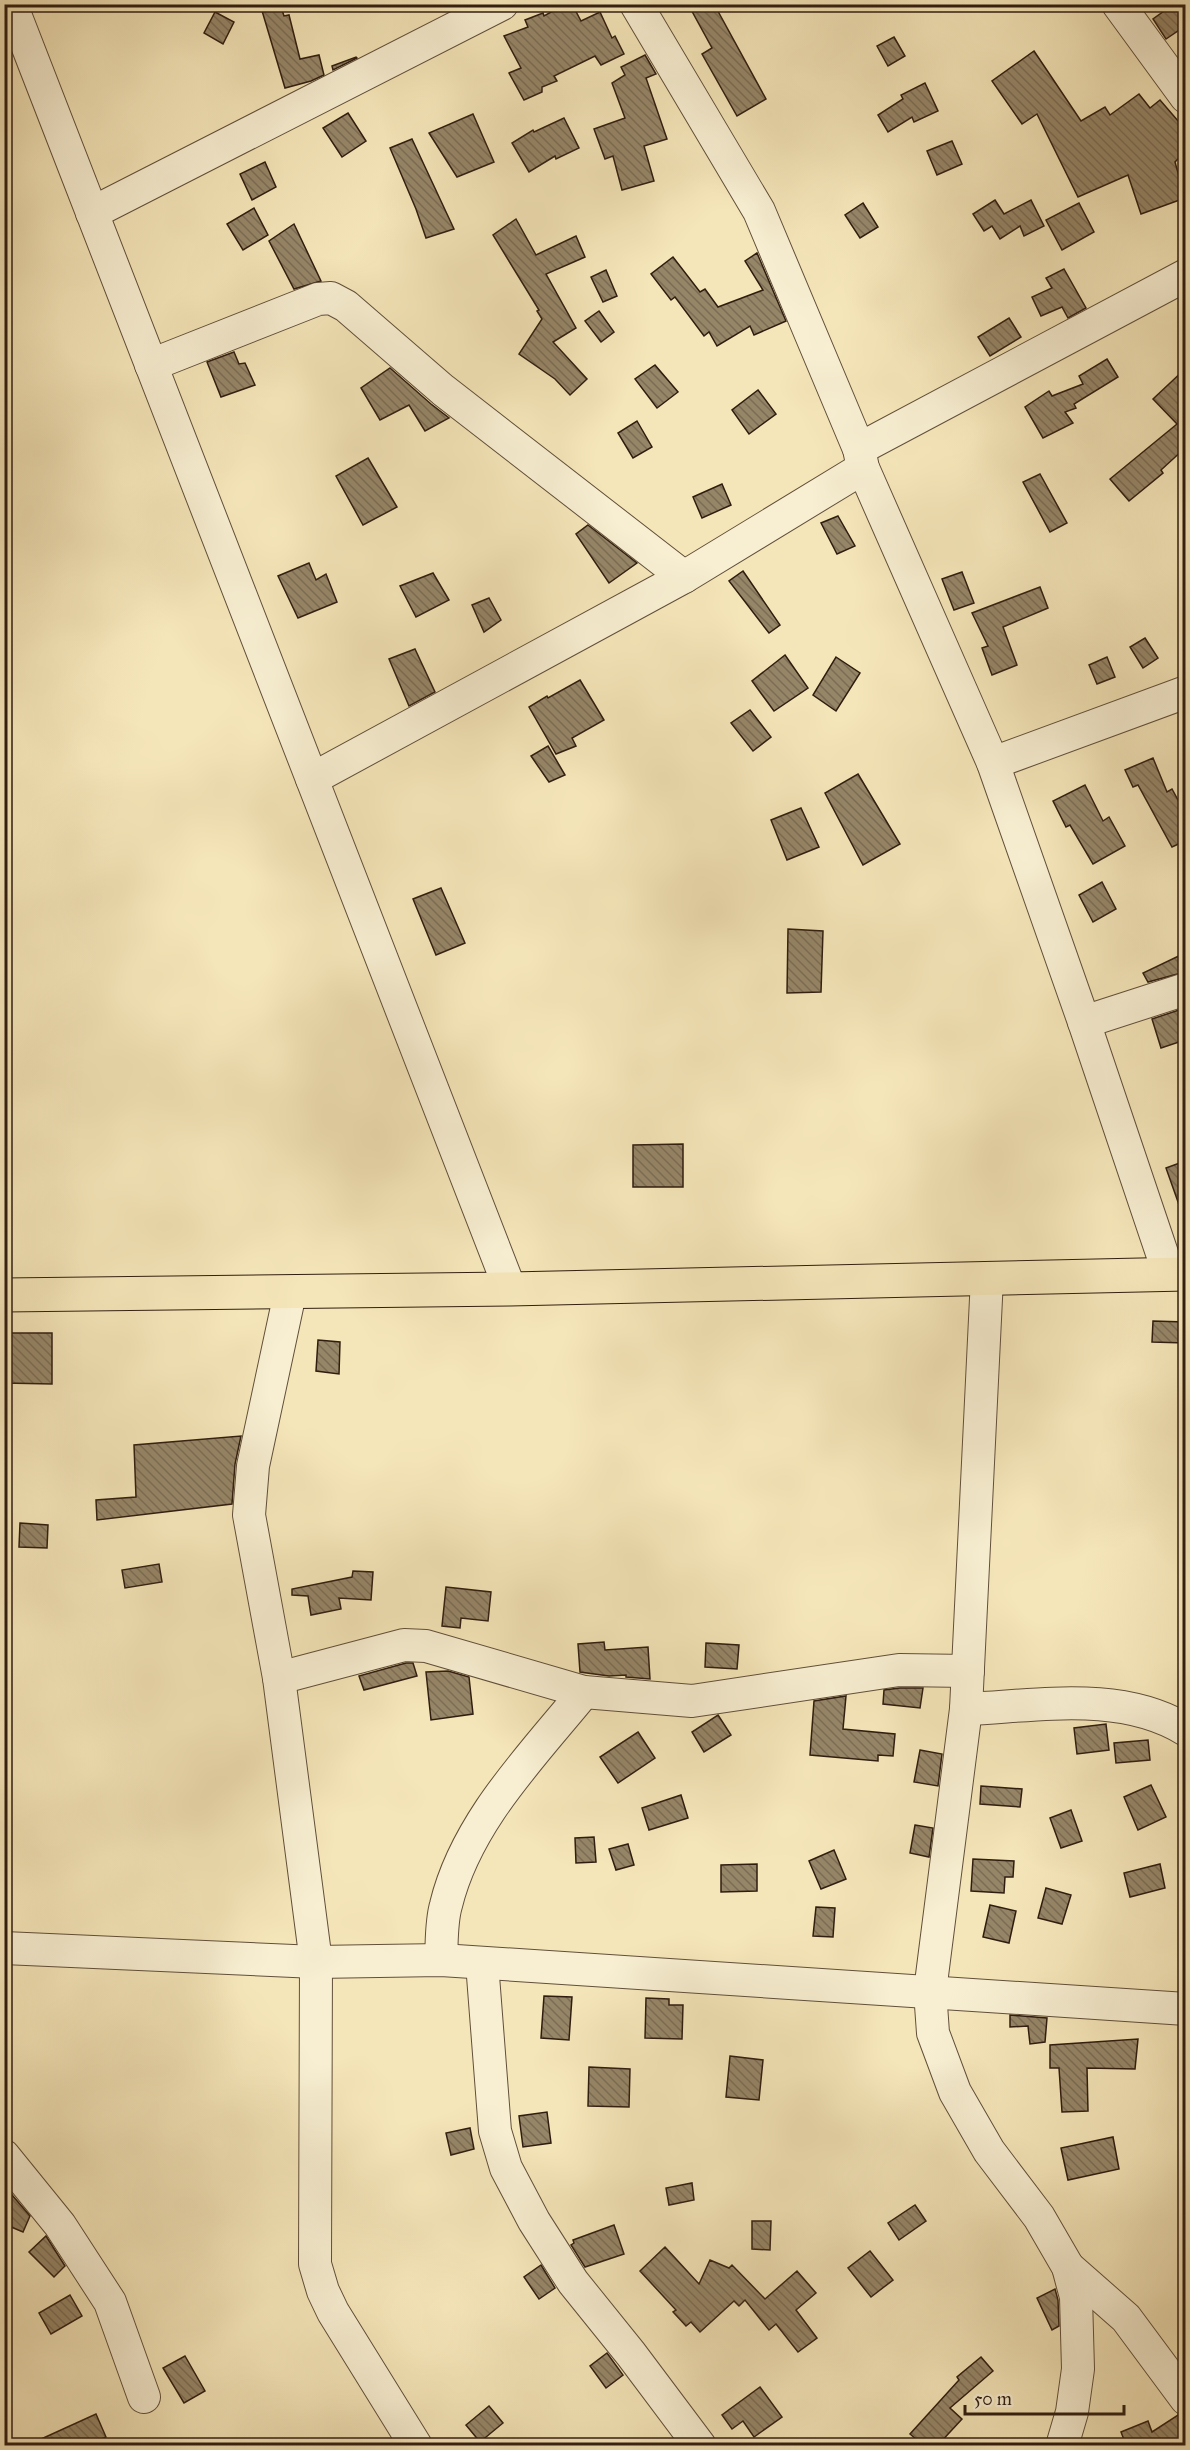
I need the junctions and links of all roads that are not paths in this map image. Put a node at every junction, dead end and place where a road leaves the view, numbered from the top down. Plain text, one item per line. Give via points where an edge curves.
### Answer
1 (11, 4) edge
2 (502, 4) edge
3 (636, 4) edge
4 (1118, 4) edge
5 (1185, 97) edge
6 (92, 213) junction
7 (1185, 275) edge
8 (151, 365) junction
9 (861, 458) junction
10 (684, 577) junction
11 (1185, 692) edge
12 (993, 763) junction
13 (312, 779) junction
14 (1185, 989) edge
15 (1084, 1022) junction
16 (1177, 1274) edge
17 (987, 1278) junction
18 (510, 1289) junction
19 (290, 1293) junction
20 (4, 1295) edge
21 (968, 1671) junction
22 (279, 1678) junction
23 (584, 1692) junction
24 (966, 1709) junction
25 (1185, 1730) edge
26 (4, 1948) edge
27 (441, 1960) junction
28 (316, 1962) junction
29 (482, 1963) junction
30 (930, 1991) junction
31 (1185, 2008) edge
32 (4, 2156) edge
33 (1068, 2267) junction
34 (144, 2397) dead end
35 (1185, 2399) edge
36 (416, 2445) edge
37 (700, 2445) edge
38 (1062, 2445) edge

1 - 6 street
2 - 6 street
3 - 9 street via 759,211
4 - 5 street
6 - 8 street
7 - 9 street
8 - 10 street via 318,299 331,298 346,306 452,398
8 - 13 street
9 - 10 street
9 - 12 street
10 - 13 street
11 - 12 street
12 - 15 street
13 - 18 street
14 - 15 street
15 - 16 street
16 - 17 main road
17 - 18 main road
17 - 21 street
18 - 19 main road
19 - 20 main road
19 - 22 street via 253,1466 249,1515
21 - 23 street via 899,1670 692,1701
21 - 24 street
22 - 23 street via 404,1645 426,1646
22 - 28 street
23 - 27 street via 505,1789 475,1835 445,1907
24 - 25 street via 1087,1703 1140,1710 1166,1718
24 - 30 street
26 - 28 street
27 - 28 street
27 - 29 street
28 - 36 street via 315,2264 333,2312
29 - 30 street
29 - 37 street via 495,2131 506,2168 573,2282
30 - 31 street
30 - 33 street via 933,2033 955,2092 989,2151 1039,2217
32 - 34 street via 60,2225 110,2302
33 - 35 street via 1126,2318
33 - 38 street via 1076,2297 1078,2369

